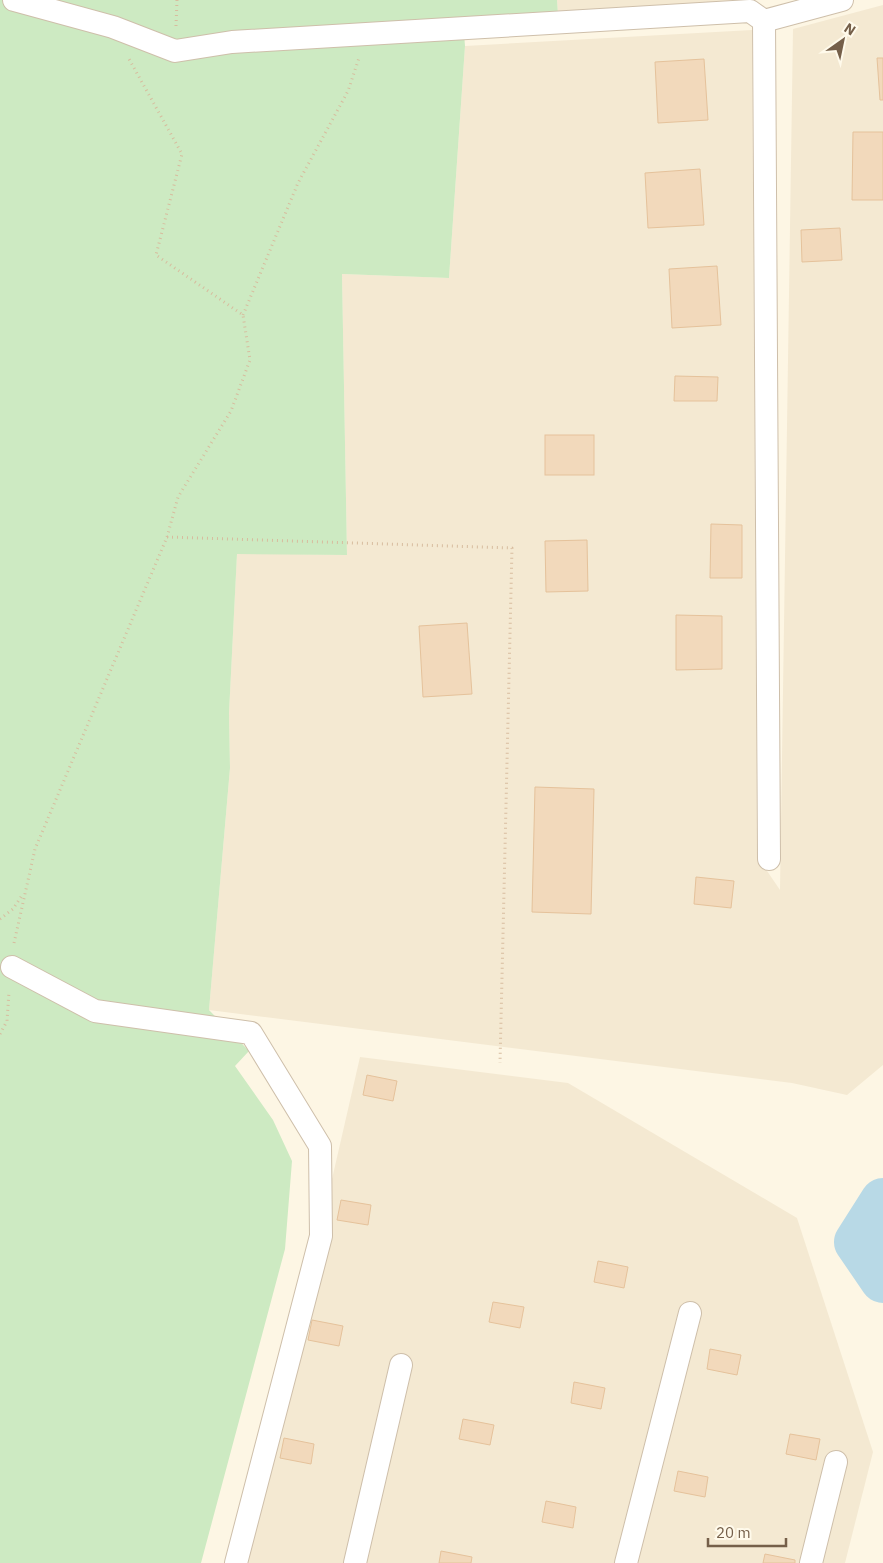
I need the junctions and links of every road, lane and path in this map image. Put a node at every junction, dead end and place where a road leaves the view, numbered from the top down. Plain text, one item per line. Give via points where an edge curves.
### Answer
1 (14, 0) edge
2 (842, 0) edge
3 (764, 21) junction
4 (113, 27) junction
5 (368, 34) junction
6 (243, 315) junction
7 (168, 538) junction
8 (769, 859) dead end
9 (25, 892) junction
10 (0, 919) edge
11 (12, 967) junction
12 (0, 1034) edge
13 (500, 1062) dead end
14 (690, 1313) dead end
15 (401, 1365) dead end
16 (836, 1462) dead end
17 (236, 1563) edge
18 (355, 1563) edge
19 (626, 1563) edge
20 (811, 1563) edge

1 - 4 street
2 - 3 street
3 - 5 street via 750,11
3 - 8 street
4 - 5 street via 175,51 232,42
4 - 6 path via 182,154 156,255
5 - 6 path via 348,91 298,183
6 - 7 path via 250,360 231,410 178,497
7 - 9 path via 35,849
7 - 13 path via 512,548
9 - 10 path via 13,909
9 - 11 path via 15,935
11 - 12 path via 6,1021
11 - 17 street via 95,1011 251,1033 320,1146 321,1236
14 - 19 street
15 - 18 street
16 - 20 street

